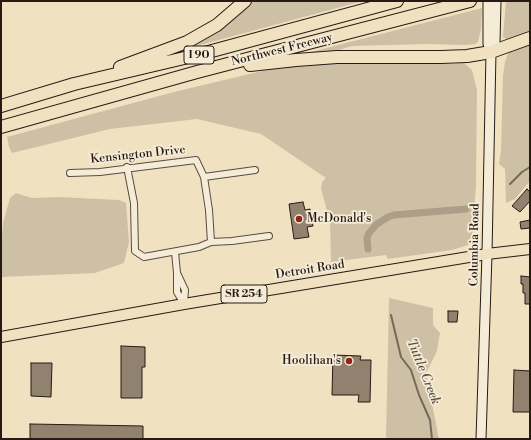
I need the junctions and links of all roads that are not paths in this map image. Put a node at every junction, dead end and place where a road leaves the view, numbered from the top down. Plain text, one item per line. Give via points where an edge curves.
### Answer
1 (244, 1) edge
2 (397, 1) edge
3 (470, 1) edge
4 (488, 1) edge
5 (496, 1) edge
6 (492, 26) junction
7 (530, 38) edge
8 (491, 52) junction
9 (197, 72) junction
10 (74, 84) junction
11 (1, 106) edge
12 (1, 127) edge
13 (127, 168) junction
14 (255, 170) dead end
15 (70, 173) dead end
16 (204, 177) junction
17 (268, 236) dead end
18 (211, 242) junction
19 (530, 249) edge
20 (175, 252) junction
21 (487, 254) junction
22 (184, 304) junction
23 (1, 338) edge
24 (481, 439) edge

1 - 10 highway via 216,25 187,42
2 - 10 highway, Northwest Freeway / I 90 via 197,55
3 - 9 highway, Northwest Freeway / I 90
4 - 6 main road, Columbia Road
5 - 6 main road, Columbia Road
6 - 8 main road, Columbia Road via 495,43
7 - 8 highway
8 - 9 highway via 441,57 318,58
8 - 21 main road, Columbia Road
9 - 12 highway, Northwest Freeway / I 90
10 - 11 highway, Northwest Freeway / I 90
13 - 15 street, Kensington Drive
13 - 16 street, Kensington Drive via 196,160
13 - 20 street via 134,203 136,251 144,257
14 - 16 street
16 - 18 street, Kensington Drive
17 - 18 street via 232,242
18 - 20 street
19 - 21 main road, Detroit Road / SR 254
20 - 22 street via 177,292
21 - 22 main road, Detroit Road / SR 254
21 - 24 main road, Columbia Road
22 - 23 main road, Detroit Road / SR 254

